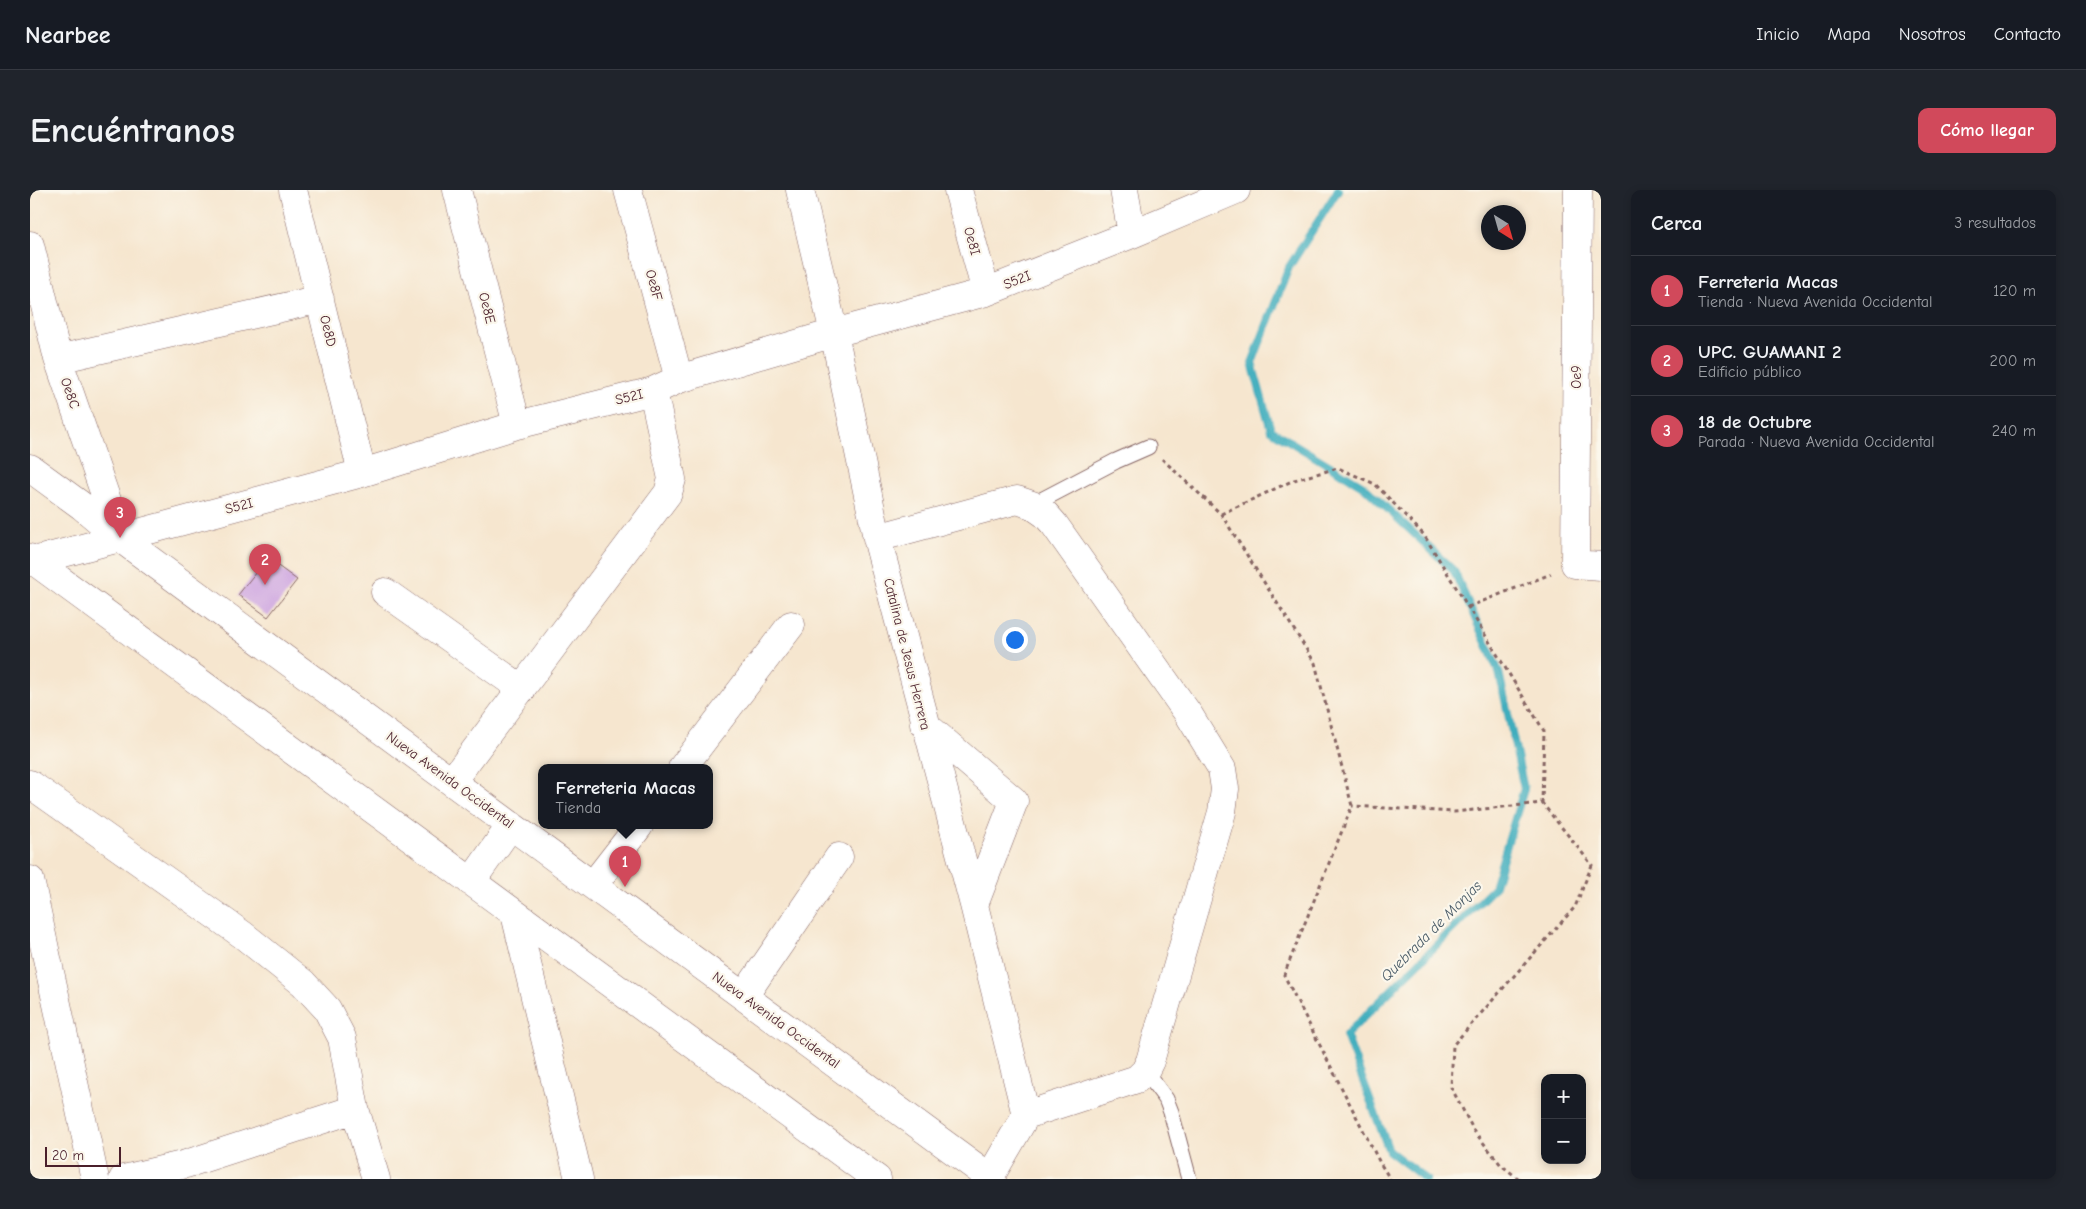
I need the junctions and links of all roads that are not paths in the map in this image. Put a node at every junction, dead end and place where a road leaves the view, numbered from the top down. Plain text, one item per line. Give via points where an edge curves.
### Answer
1 (293, 190) edge
2 (457, 190) edge
3 (628, 190) edge
4 (800, 190) edge
5 (958, 190) edge
6 (1124, 190) edge
7 (1578, 190) edge
8 (1227, 194) edge
9 (1132, 234) junction
10 (30, 245) edge
11 (986, 292) junction
12 (320, 299) junction
13 (834, 334) junction
14 (58, 359) junction
15 (679, 379) junction
16 (653, 391) junction
17 (517, 425) junction
18 (1148, 447) road end
19 (30, 468) edge
20 (362, 472) junction
21 (1032, 505) junction
22 (120, 538) junction
23 (877, 538) junction
24 (32, 561) edge
25 (1588, 565) edge
26 (385, 592) dead end
27 (791, 625) dead end
28 (522, 688) junction
29 (924, 724) junction
30 (685, 764) edge
31 (452, 782) junction
32 (30, 784) edge
33 (511, 825) junction
34 (637, 829) edge
35 (839, 857) dead end
36 (30, 880) edge
37 (471, 882) junction
38 (593, 886) junction
39 (974, 905) junction
40 (515, 914) junction
41 (744, 996) junction
42 (1145, 1071) junction
43 (355, 1109) junction
44 (1026, 1115) junction
45 (991, 1178) edge
46 (95, 1179) edge
47 (123, 1179) edge
48 (376, 1179) edge
49 (579, 1179) edge
50 (876, 1179) edge
51 (1189, 1179) edge

1 - 12 street, Oe8D
2 - 17 street, Oe8E
3 - 15 street, Oe8F
4 - 13 street, Catalina de Jesus Herrera
5 - 11 street, Oe8I
6 - 9 street
7 - 25 street, Oe9
8 - 9 street, S52I
9 - 11 street, S52I
10 - 14 street, Oe8C
11 - 13 street, S52I
12 - 14 street
12 - 20 street, Oe8D
13 - 15 street, S52I
13 - 23 street, Catalina de Jesus Herrera
14 - 22 street, Oe8C
15 - 16 street, S52I
16 - 17 street, S52I
16 - 28 street via 672,479 668,493
17 - 20 street, S52I
18 - 21 lane
19 - 22 street, Nueva Avenida Occidental
20 - 22 street, S52I
21 - 23 street via 1017,500
21 - 42 street via 1045,514 1072,548 1222,769 1225,789 1222,812
22 - 24 street, S52I
22 - 31 street, Nueva Avenida Occidental
23 - 29 street, Catalina de Jesus Herrera
24 - 37 street
26 - 28 street
27 - 30 street
28 - 31 street
29 - 39 street, Catalina de Jesus Herrera
29 - 39 street via 1014,801
31 - 33 street, Nueva Avenida Occidental
32 - 43 street via 243,935 303,983 328,1009 342,1038
33 - 37 street
33 - 38 street, Nueva Avenida Occidental
34 - 38 street
35 - 41 street
36 - 46 street
37 - 40 street
38 - 41 street, Nueva Avenida Occidental
39 - 44 street, Catalina de Jesus Herrera
40 - 49 street
40 - 50 street
41 - 45 street, Nueva Avenida Occidental
42 - 44 street via 1137,1079
42 - 51 lane via 1166,1099
43 - 47 street via 186,1164
43 - 48 street
44 - 45 street

